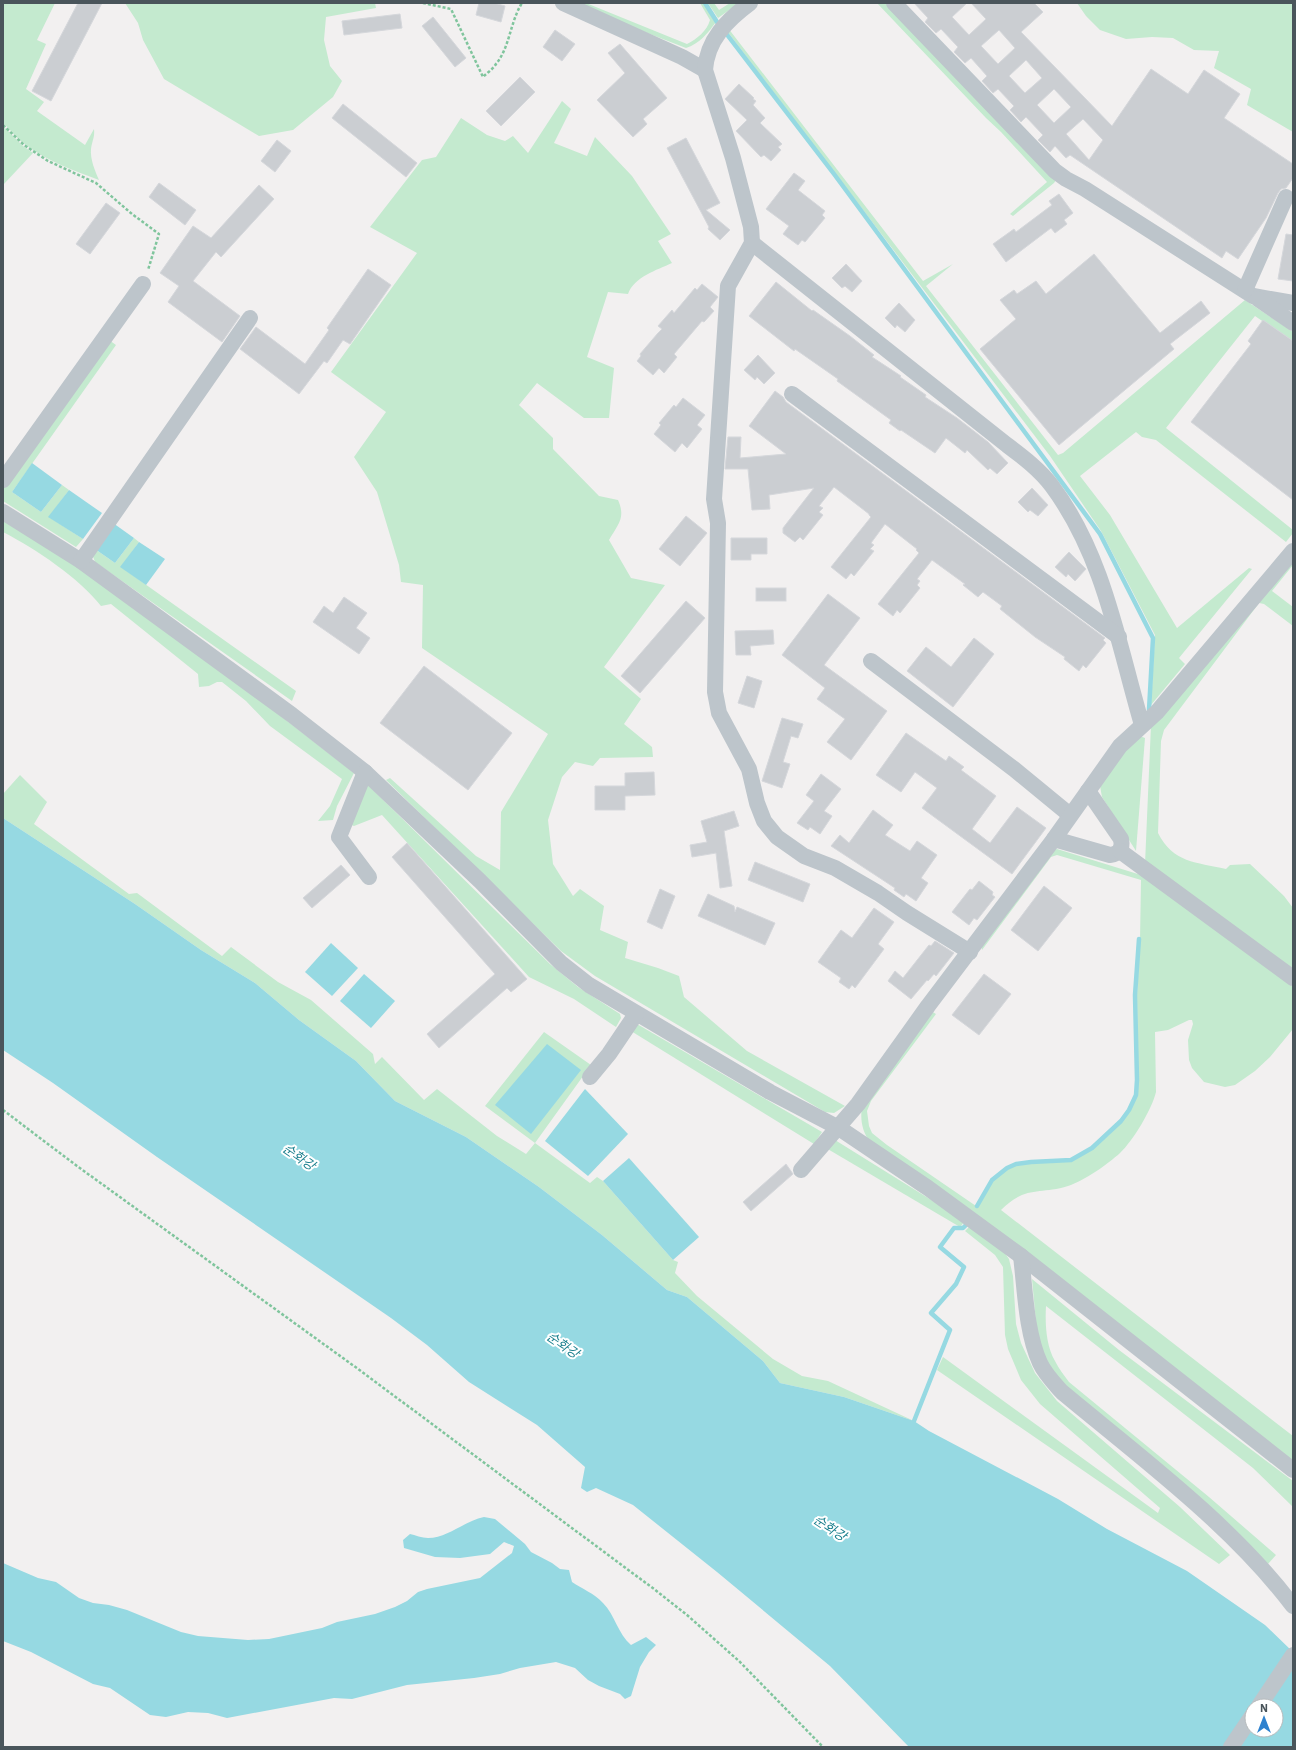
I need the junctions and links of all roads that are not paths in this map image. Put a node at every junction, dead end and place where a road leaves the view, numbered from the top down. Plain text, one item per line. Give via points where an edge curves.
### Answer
1 (563, 3) edge
2 (750, 3) edge
3 (894, 3) edge
4 (705, 70) junction
5 (1286, 197) dead end
6 (752, 243) junction
7 (143, 284) road end
8 (1249, 293) junction
9 (1293, 303) edge
10 (250, 318) dead end
11 (1293, 323) edge
12 (792, 394) dead end
13 (3, 480) edge
14 (3, 512) edge
15 (1293, 551) edge
16 (81, 561) junction
17 (1119, 637) junction
18 (871, 661) dead end
19 (1142, 725) junction
20 (365, 772) junction
21 (1088, 791) junction
22 (1070, 815) junction
23 (1054, 839) junction
24 (1120, 851) junction
25 (369, 877) dead end
26 (970, 952) junction
27 (1293, 978) edge
28 (636, 1014) junction
29 (590, 1077) dead end
30 (839, 1128) junction
31 (801, 1170) dead end
32 (1021, 1256) junction
33 (1293, 1470) edge
34 (1293, 1606) edge
35 (1293, 1655) edge
36 (1264, 1698) edge
37 (1244, 1728) edge
38 (1232, 1747) edge

1 - 4 street
2 - 4 street via 721,28 706,58
3 - 8 street via 1055,171
4 - 6 street via 735,166 751,227
5 - 8 street
6 - 17 street via 1031,464 1051,485 1068,510 1091,555
6 - 26 street via 728,286 714,499 718,523 715,692 720,714 749,769 764,821 777,837 804,856 835,868 878,893
7 - 13 street
8 - 9 street
8 - 11 street
10 - 16 street
12 - 17 street
14 - 16 street
15 - 19 street via 1157,712
16 - 20 street via 292,715
17 - 19 street
18 - 22 street via 1014,769
19 - 21 street via 1120,746
20 - 25 street via 339,837
20 - 28 street via 480,881 561,963 589,985
21 - 22 street
21 - 24 street via 1121,839 1123,845
22 - 23 street
23 - 24 street via 1110,856
23 - 26 street
24 - 27 street
26 - 30 street
28 - 29 street
28 - 30 street via 770,1092
30 - 31 street
30 - 32 street via 928,1188
32 - 33 street
32 - 34 street via 1034,1346 1040,1363 1049,1377 1062,1392 1205,1514 1276,1583
35 - 36 street
37 - 38 street

